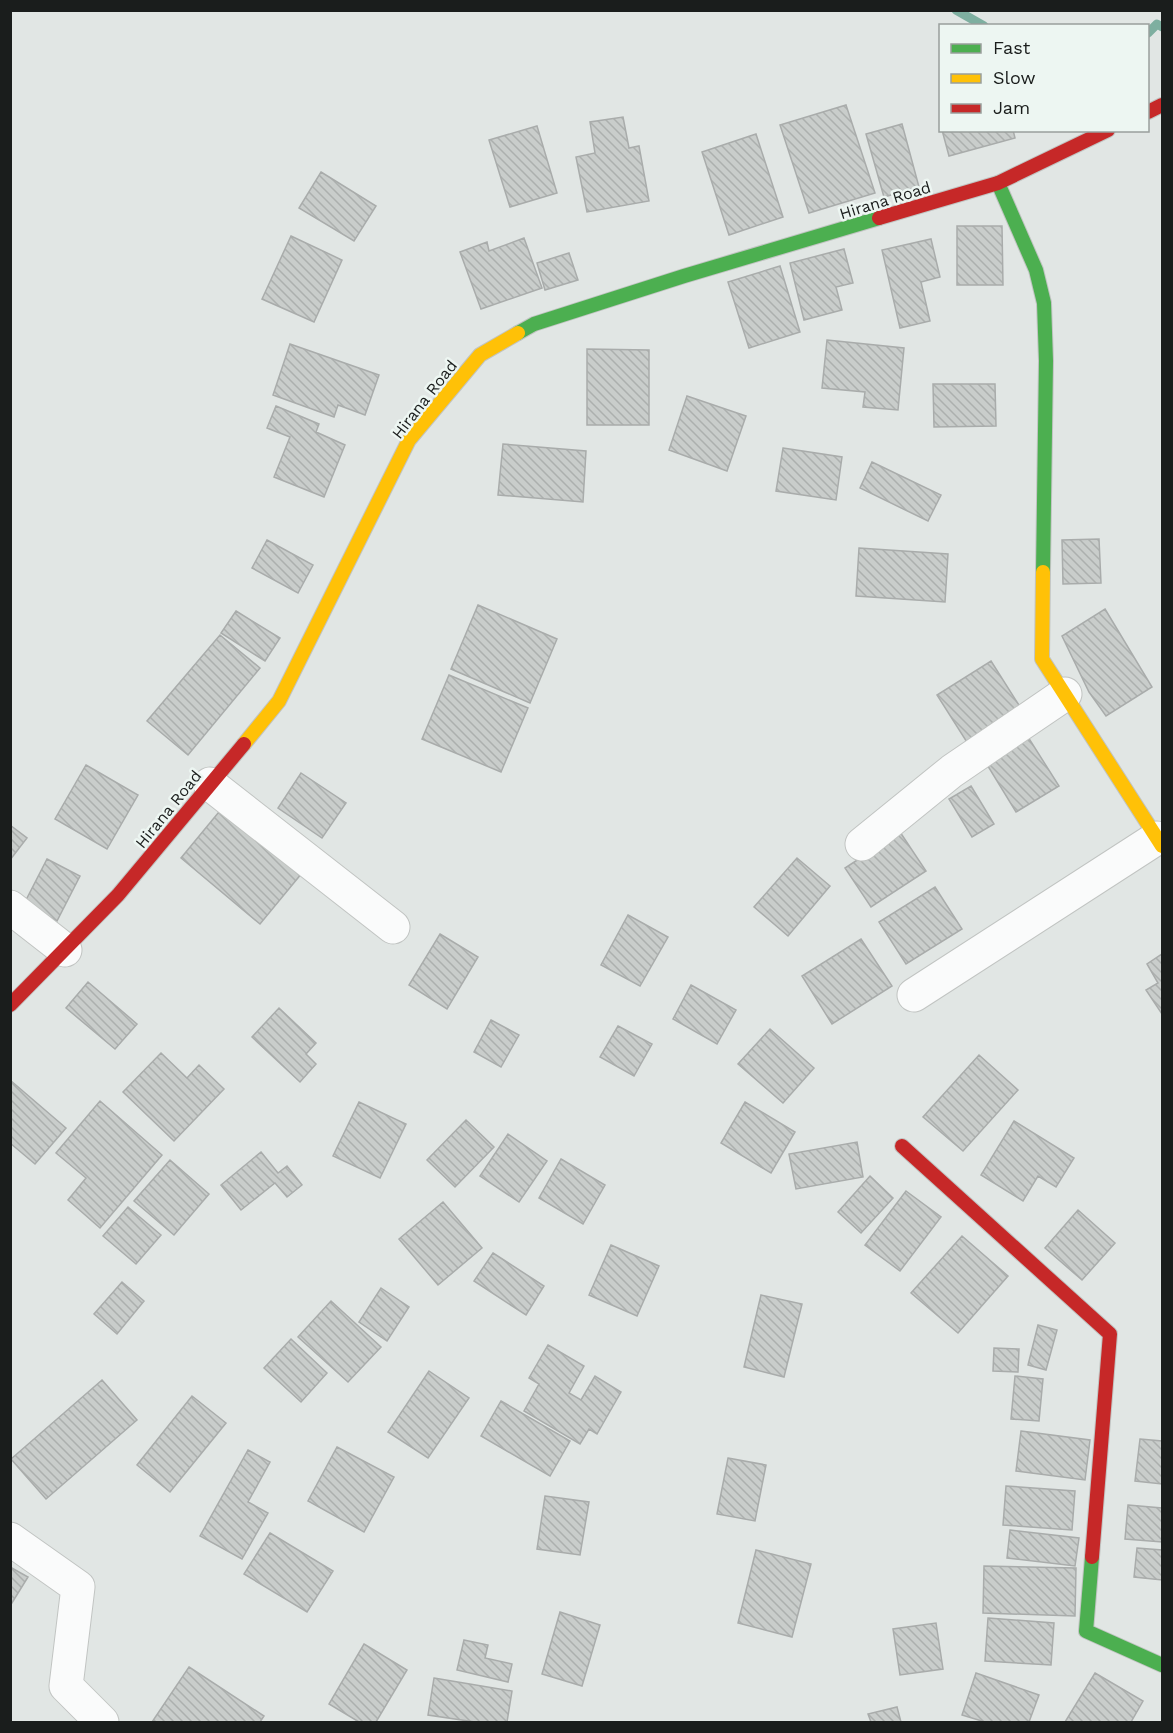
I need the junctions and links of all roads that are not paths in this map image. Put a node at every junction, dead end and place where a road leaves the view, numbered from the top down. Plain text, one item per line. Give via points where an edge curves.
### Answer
1 (1104, 132) edge
2 (998, 183) junction
3 (1065, 694) junction
4 (210, 784) junction
5 (1160, 842) edge
6 (862, 844) dead end
7 (10, 907) edge
8 (393, 927) dead end
9 (65, 950) junction
10 (914, 995) dead end
11 (10, 1005) edge
12 (902, 1146) dead end
13 (10, 1539) edge
14 (1162, 1665) edge
15 (102, 1722) edge

1 - 2 street, Hirana Road
2 - 3 street via 1036,270 1044,303 1042,659
2 - 4 street, Hirana Road via 534,324 480,355 409,440 279,700
3 - 5 street
3 - 6 street via 952,771
4 - 8 street
4 - 9 street, Hirana Road via 118,896
5 - 10 street
7 - 9 street
9 - 11 street, Hirana Road
12 - 14 street via 1110,1334 1086,1631
13 - 15 street via 78,1587 66,1686

